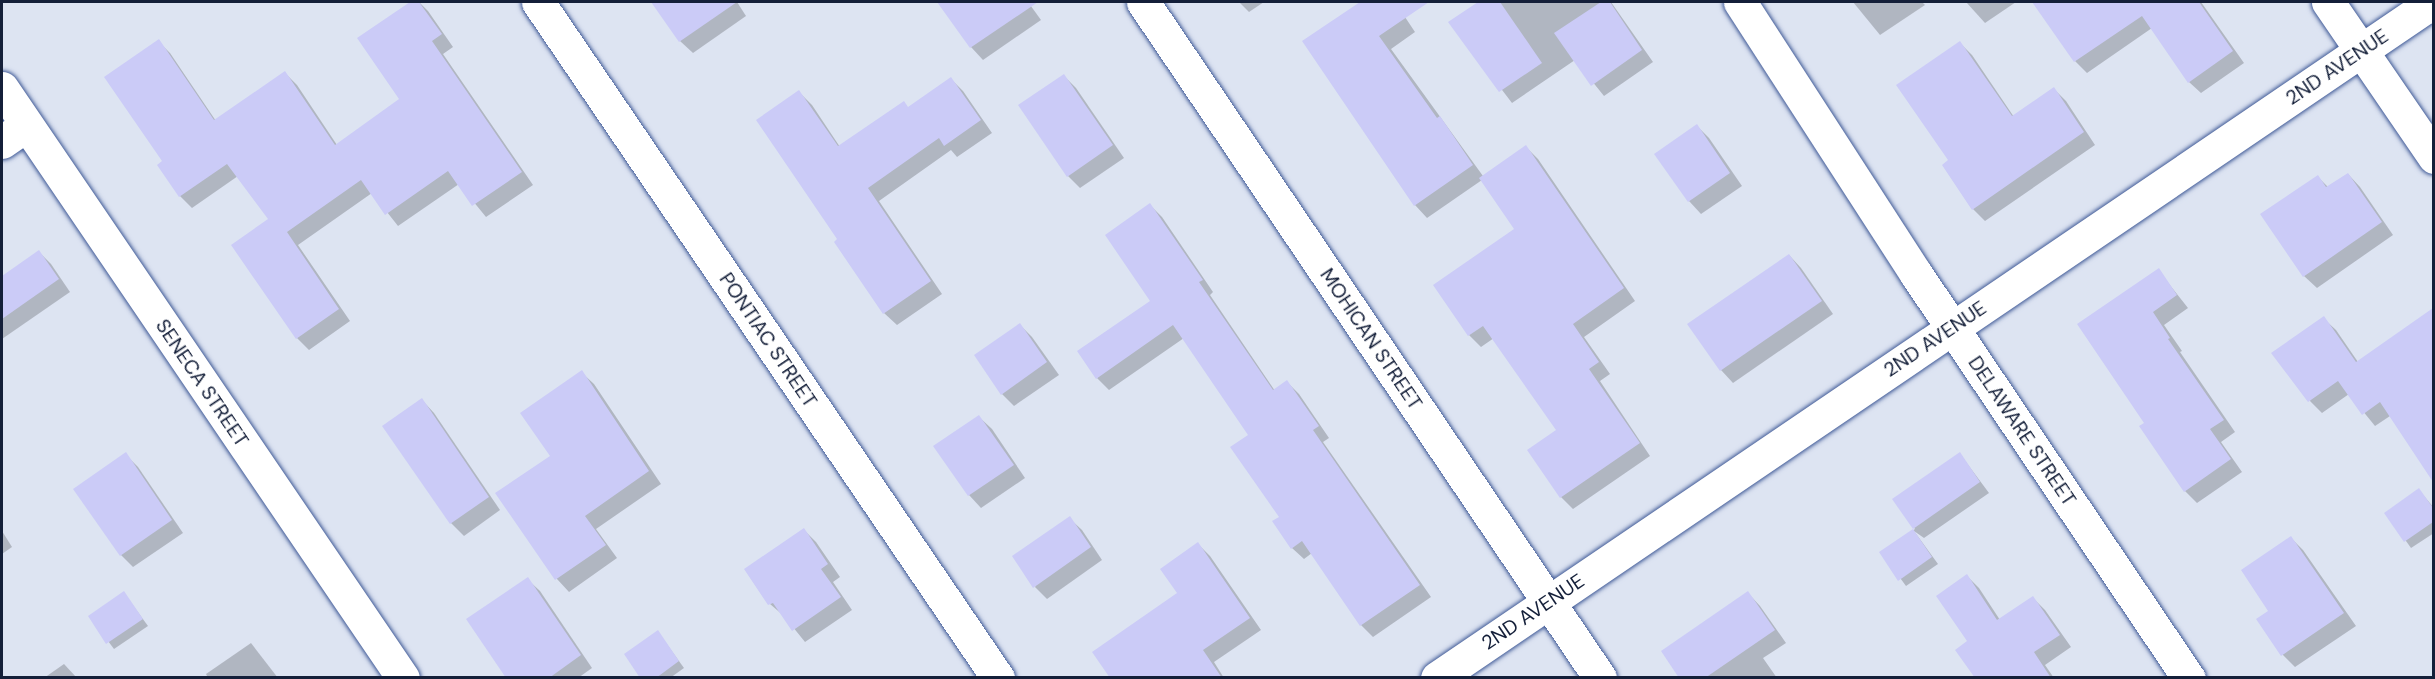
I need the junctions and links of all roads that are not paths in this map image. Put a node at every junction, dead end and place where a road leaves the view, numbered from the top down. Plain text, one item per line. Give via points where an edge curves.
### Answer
1 (538, 2) edge
2 (1143, 2) edge
3 (1740, 2) edge
4 (2328, 2) edge
5 (2433, 2) edge
6 (2361, 50) junction
7 (2, 88) edge
8 (14, 134) edge
9 (2433, 157) edge
10 (1952, 328) junction
11 (1549, 602) junction
12 (403, 678) edge
13 (998, 678) edge
14 (1437, 678) edge
15 (1600, 678) edge
16 (2189, 678) edge

1 - 13 street, PONTIAC STREET
2 - 11 street, MOHICAN STREET
3 - 10 street, DELAWARE STREET
4 - 6 street
5 - 6 street, 2ND AVENUE
6 - 9 street
6 - 10 street, 2ND AVENUE
7 - 8 street, SENECA STREET
8 - 12 street, SENECA STREET
10 - 11 street, 2ND AVENUE
10 - 16 street, DELAWARE STREET
11 - 14 street, 2ND AVENUE
11 - 15 street, MOHICAN STREET

